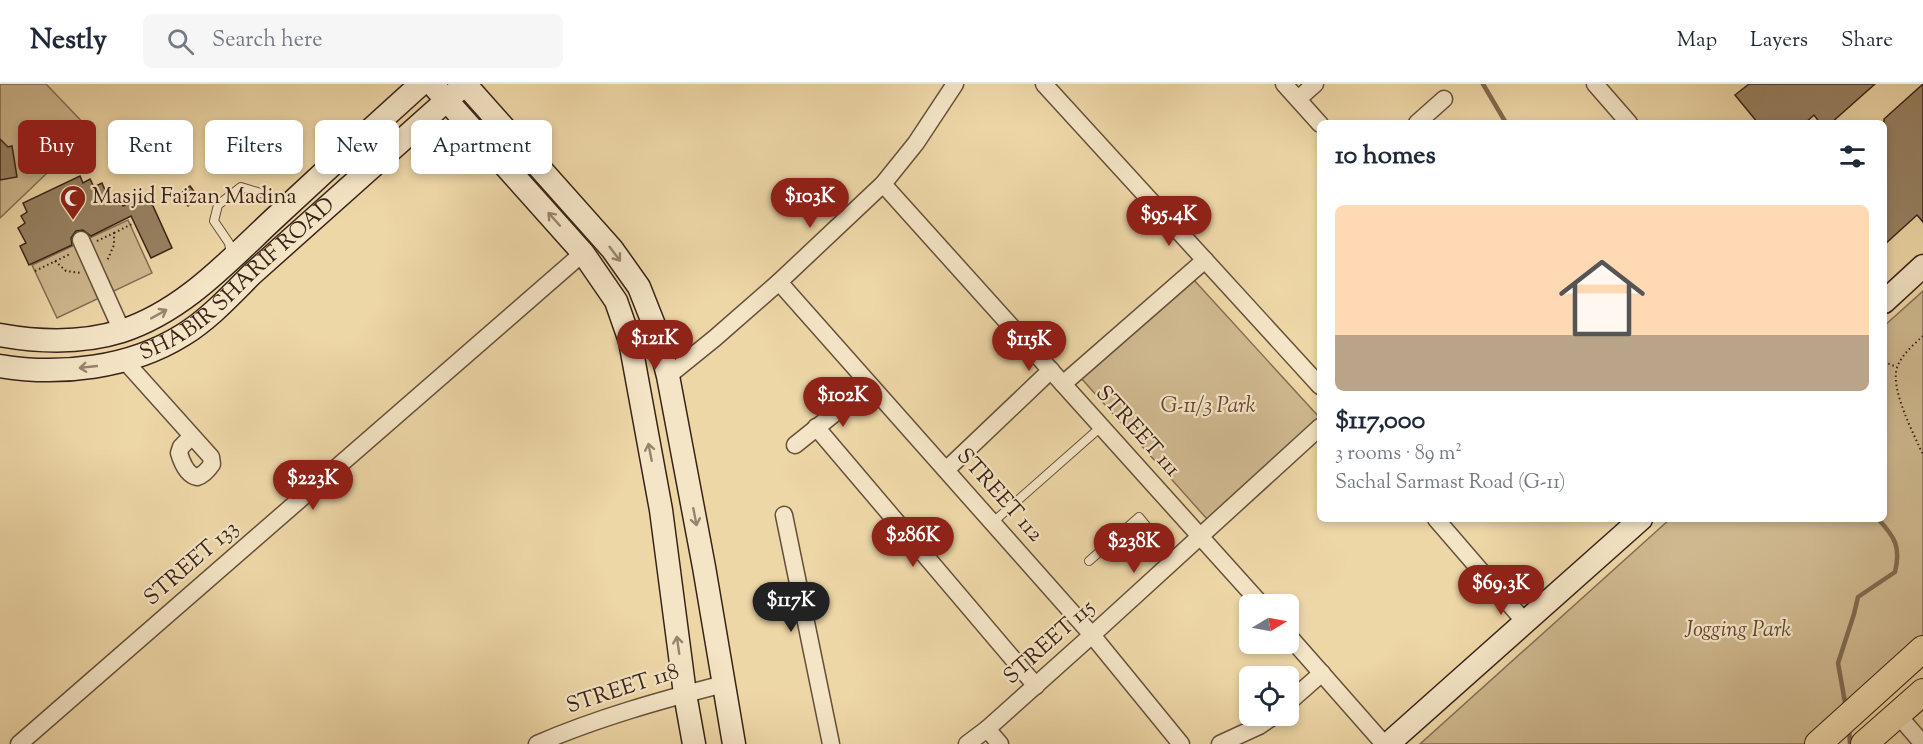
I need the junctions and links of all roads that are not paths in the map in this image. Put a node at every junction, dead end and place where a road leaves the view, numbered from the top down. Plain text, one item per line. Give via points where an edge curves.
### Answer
1 (421, 84) edge
2 (465, 84) edge
3 (954, 84) edge
4 (1044, 84) edge
5 (1284, 84) edge
6 (1316, 84) edge
7 (1595, 84) edge
8 (440, 92) edge
9 (1298, 99) junction
10 (1444, 99) dead end
11 (381, 120) edge
12 (1420, 120) edge
13 (1626, 120) edge
14 (1317, 121) edge
15 (322, 174) edge
16 (324, 174) edge
17 (884, 184) junction
18 (342, 194) junction
19 (291, 203) junction
20 (81, 240) dead end
21 (583, 253) junction
22 (233, 257) junction
23 (1205, 260) junction
24 (1923, 266) edge
25 (252, 274) junction
26 (779, 282) junction
27 (1887, 299) edge
28 (122, 331) junction
29 (0, 335) edge
30 (124, 360) junction
31 (0, 366) edge
32 (1051, 370) junction
33 (668, 376) junction
34 (1317, 383) edge
35 (1063, 384) junction
36 (870, 385) junction
37 (1102, 426) junction
38 (816, 427) junction
39 (1317, 431) edge
40 (192, 436) dead end
41 (795, 445) dead end
42 (946, 470) junction
43 (784, 515) dead end
44 (992, 522) junction
45 (1439, 522) edge
46 (1638, 522) edge
47 (1201, 537) junction
48 (1089, 561) dead end
49 (1175, 561) junction
50 (1252, 594) edge
51 (1525, 622) junction
52 (1092, 635) junction
53 (1299, 647) edge
54 (1923, 649) edge
55 (1322, 673) junction
56 (724, 684) junction
57 (1036, 686) junction
58 (1923, 692) edge
59 (1299, 693) edge
60 (685, 694) junction
61 (1893, 719) junction
62 (1259, 726) edge
63 (987, 729) junction
64 (20, 744) edge
65 (537, 744) edge
66 (694, 744) edge
67 (734, 744) edge
68 (831, 744) edge
69 (967, 744) edge
70 (1000, 744) edge
71 (1181, 744) edge
72 (1220, 744) edge
73 (1386, 744) edge
74 (1818, 744) edge
75 (1864, 744) edge
76 (1923, 744) edge

1 - 11 street, SHABIR SHARIF ROAD
2 - 8 street, SHABIR SHARIF ROAD
2 -> 33 street via 612,249 639,287
3 - 17 street
4 - 23 street
5 - 9 street
6 - 9 street
7 - 13 street
8 - 18 street, SHABIR SHARIF ROAD
21 -> 8 street
9 - 14 street
10 - 12 street
15 - 19 street, SHABIR SHARIF ROAD
16 - 18 street
17 - 26 street
17 - 32 street, STREET 111
18 - 25 street, SHABIR SHARIF ROAD
19 - 22 street, SHABIR SHARIF ROAD
19 - 22 lane via 240,187 218,205 214,221
20 - 28 street
60 -> 21 street via 661,510 630,341 616,301
21 - 64 street, STREET 133
22 - 25 street
28 -> 22 street, SHABIR SHARIF ROAD via 174,306
23 - 34 street
23 - 35 street
24 - 27 street
25 - 30 street, SHABIR SHARIF ROAD via 184,334 164,346
26 - 33 street
26 - 36 street, STREET 112
28 - 29 street, SHABIR SHARIF ROAD via 69,340
30 -> 31 street, SHABIR SHARIF ROAD via 57,370
30 - 40 street
32 - 35 street, STREET 111
32 - 42 street
33 -> 56 street
35 - 37 street, STREET 111
36 - 38 street
36 - 42 street, STREET 112
37 - 44 lane
37 - 47 street, STREET 111
38 - 41 street
38 - 57 street
39 - 47 street, STREET 115
42 - 44 street, STREET 112
43 - 68 street
44 - 52 street, STREET 112
45 - 51 street
46 - 51 street
47 - 49 street, STREET 115
47 - 50 street, STREET 111
48 - 49 lane via 1139,517
49 - 52 street, STREET 115
51 - 73 street
52 - 57 street, STREET 115
52 - 71 street, STREET 112
53 - 55 street
54 - 74 main road
55 - 59 street
55 - 73 street
56 - 60 street, STREET 118
56 - 67 street
57 - 63 street, STREET 115
58 - 61 main road
60 - 65 street, STREET 118
60 - 66 street
61 - 75 main road
61 - 76 street
62 - 72 street
63 - 69 street, STREET 115
63 - 70 street

